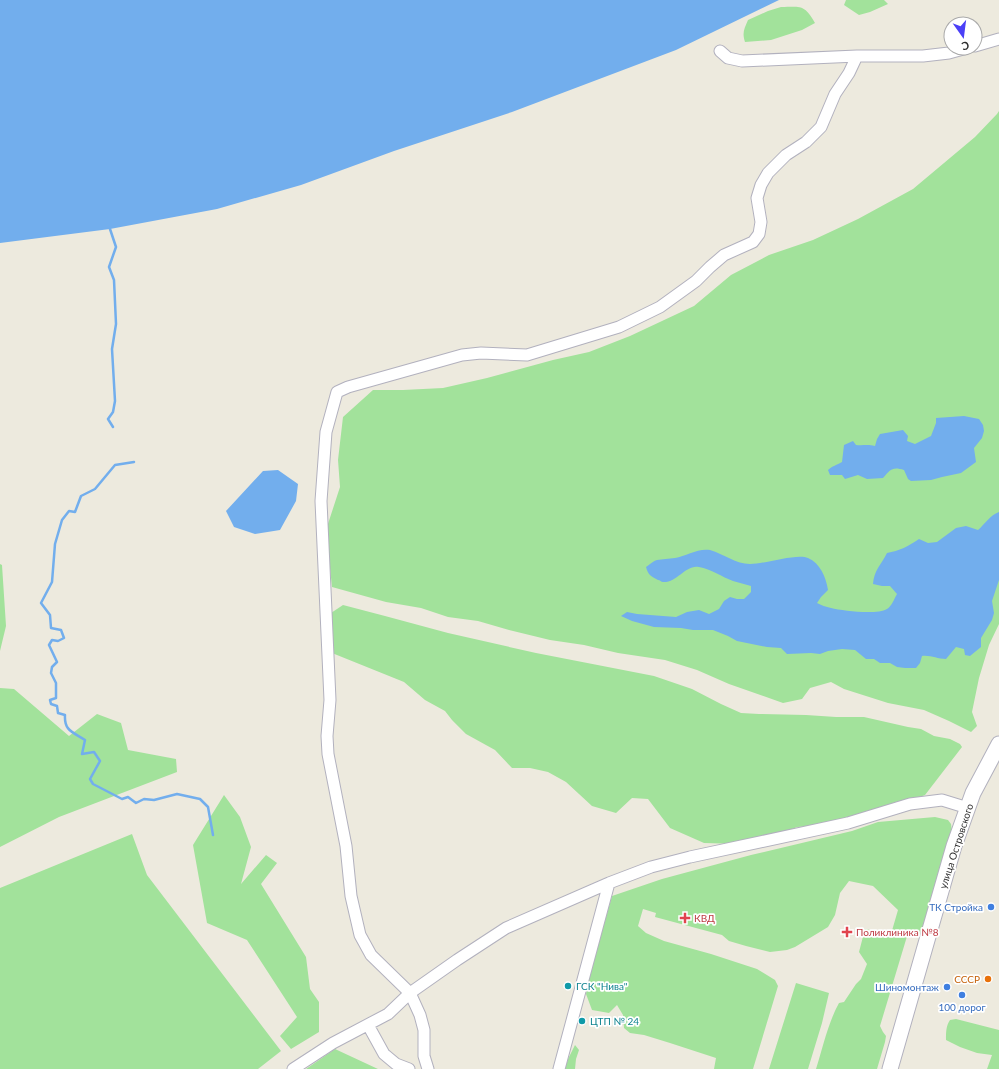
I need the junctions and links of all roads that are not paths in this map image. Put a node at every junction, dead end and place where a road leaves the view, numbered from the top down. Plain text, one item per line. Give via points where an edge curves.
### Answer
1 (999, 39) edge
2 (983, 44) edge
3 (720, 51) dead end
4 (943, 53) edge
5 (857, 56) junction
6 (999, 744) edge
7 (968, 808) junction
8 (609, 884) junction
9 (410, 993) junction
10 (368, 1025) junction
11 (293, 1069) edge
12 (409, 1069) edge
13 (428, 1069) edge
14 (559, 1069) edge
15 (890, 1069) edge

1 - 2 street
3 - 5 street via 728,58 742,61
4 - 5 street via 923,56
5 - 9 street via 835,94 821,127 806,142 786,155 768,173 761,185 757,198 761,222 759,234 753,242 724,255 696,281 660,307 619,327 527,355 462,355 337,392 326,432 321,501 330,700 328,754 346,846 351,896 360,934 371,955
6 - 7 main road, улица Островского via 973,793
7 - 8 street via 942,800 910,804 848,823 651,867
7 - 15 main road, улица Островского via 954,846
8 - 9 street via 506,928
8 - 14 street
9 - 10 street via 388,1014
9 - 13 street via 424,1030 424,1056
10 - 11 street
10 - 12 street via 384,1054 396,1064

